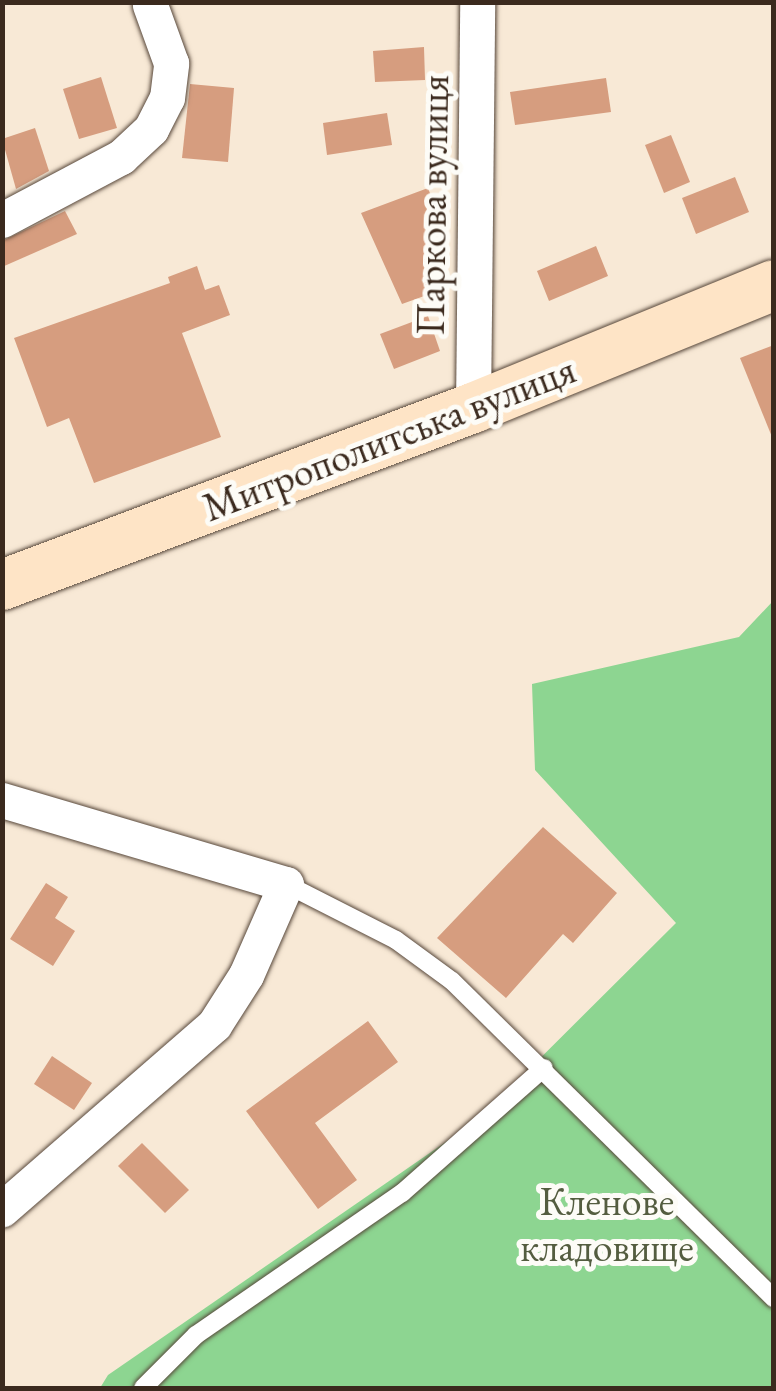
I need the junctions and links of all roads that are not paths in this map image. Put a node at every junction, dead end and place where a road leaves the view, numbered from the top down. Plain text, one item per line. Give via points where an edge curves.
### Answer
1 (477, 2) edge
2 (150, 6) dead end
3 (2, 220) edge
4 (774, 285) edge
5 (472, 408) junction
6 (2, 585) edge
7 (2, 800) edge
8 (286, 884) junction
9 (544, 1068) junction
10 (2, 1208) edge
11 (774, 1298) edge
12 (143, 1388) edge

1 - 5 street, Паркова вулиця
2 - 3 street via 171,63 167,98 151,130 121,157
4 - 5 main road, Митрополитська вулиця
5 - 6 main road, Митрополитська вулиця
7 - 8 street
8 - 9 lane via 396,940
8 - 10 street via 246,974 214,1025
9 - 11 lane
9 - 12 lane via 402,1193 196,1335

